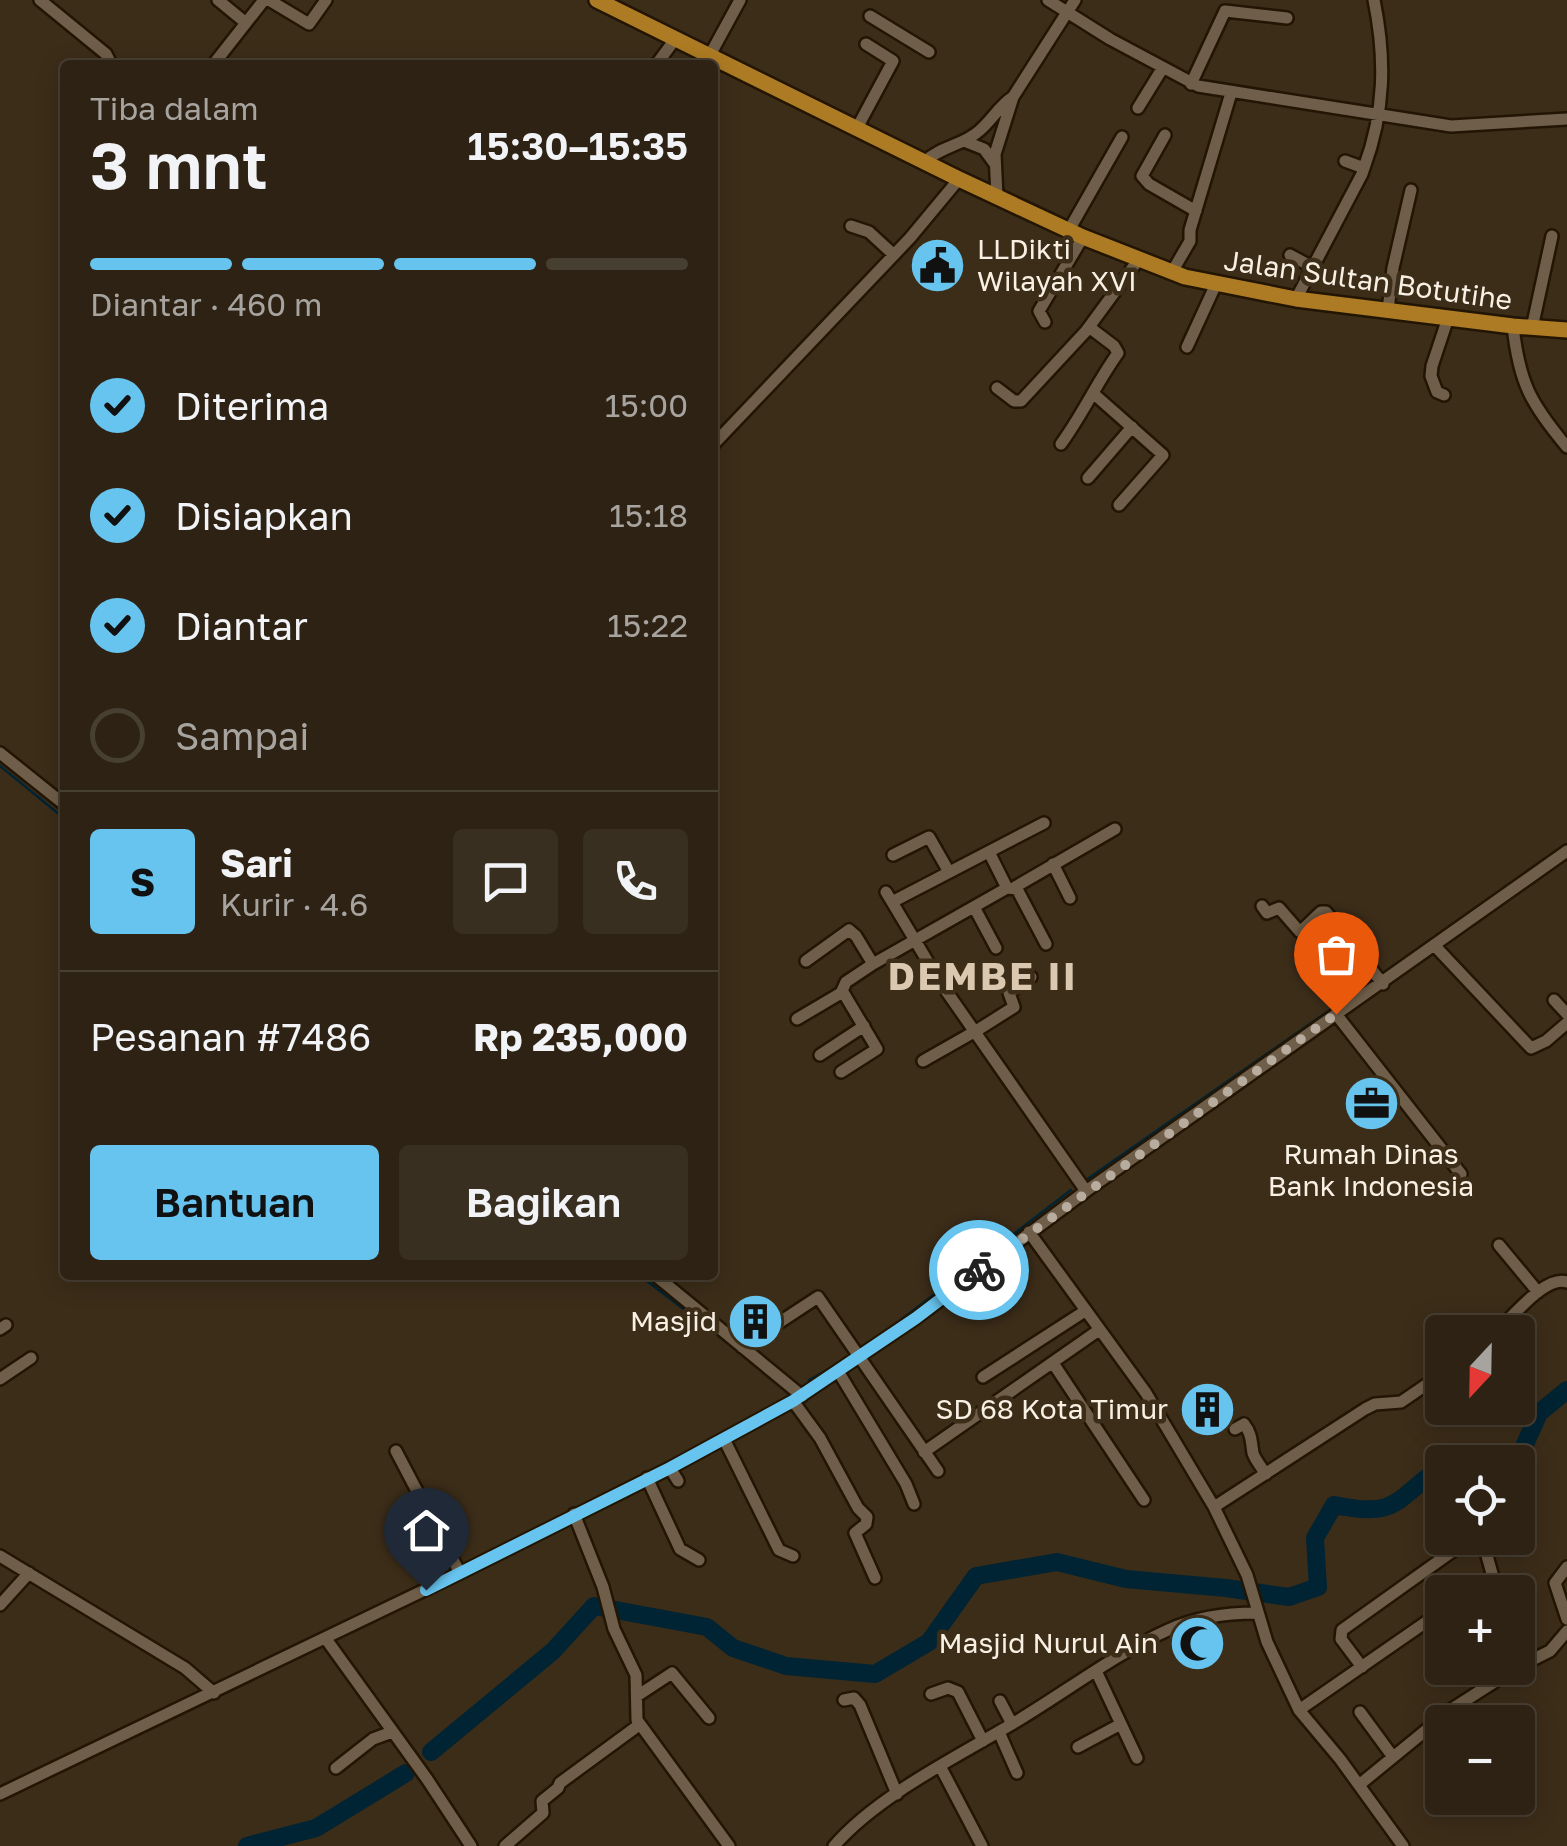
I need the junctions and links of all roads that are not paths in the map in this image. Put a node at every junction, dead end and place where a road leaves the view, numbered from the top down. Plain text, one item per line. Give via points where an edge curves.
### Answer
1 (40, 0) edge
2 (218, 0) edge
3 (266, 0) edge
4 (326, 0) edge
5 (598, 0) edge
6 (740, 0) edge
7 (1048, 0) edge
8 (1075, 0) edge
9 (1374, 0) edge
10 (1066, 13) junction
11 (870, 16) dead end
12 (1287, 18) dead end
13 (246, 22) junction
14 (902, 36) junction
15 (676, 38) junction
16 (866, 44) dead end
17 (929, 52) dead end
18 (891, 56) junction
19 (110, 60) edge
20 (217, 60) edge
21 (660, 60) edge
22 (713, 60) edge
23 (718, 62) edge
24 (1162, 69) junction
25 (1192, 84) junction
26 (1231, 92) junction
27 (1013, 97) junction
28 (1138, 108) dead end
29 (1380, 115) junction
30 (1567, 119) edge
31 (857, 128) junction
32 (1165, 134) dead end
33 (1122, 137) dead end
34 (964, 141) junction
35 (924, 162) junction
36 (1346, 162) dead end
37 (995, 165) junction
38 (1364, 168) junction
39 (959, 179) junction
40 (1411, 190) dead end
41 (997, 197) junction
42 (1196, 211) junction
43 (852, 226) dead end
44 (1076, 233) junction
45 (1552, 236) dead end
46 (894, 255) junction
47 (1290, 255) dead end
48 (1138, 259) junction
49 (1314, 268) junction
50 (1172, 272) junction
51 (1216, 284) junction
52 (1296, 299) junction
53 (1388, 310) junction
54 (1448, 318) junction
55 (1045, 322) dead end
56 (1513, 326) junction
57 (1090, 327) junction
58 (1532, 328) junction
59 (1567, 330) edge
60 (1187, 347) dead end
61 (997, 388) dead end
62 (1094, 394) junction
63 (1444, 396) dead end
64 (1132, 428) junction
65 (718, 440) edge
66 (1060, 444) dead end
67 (1567, 447) edge
68 (1088, 478) dead end
69 (1119, 505) dead end
70 (0, 753) edge
71 (60, 801) edge
72 (1044, 823) dead end
73 (1115, 829) dead end
74 (989, 852) junction
75 (893, 855) dead end
76 (1565, 857) edge
77 (1053, 864) junction
78 (949, 872) junction
79 (1011, 888) junction
80 (1070, 898) dead end
81 (1262, 906) dead end
82 (974, 907) junction
83 (914, 939) junction
84 (1046, 944) dead end
85 (1434, 945) junction
86 (996, 948) dead end
87 (806, 960) dead end
88 (873, 964) junction
89 (1030, 977) dead end
90 (1382, 984) junction
91 (843, 992) junction
92 (1554, 1000) dead end
93 (1336, 1014) junction
94 (1567, 1014) edge
95 (797, 1019) dead end
96 (1567, 1023) edge
97 (864, 1026) junction
98 (975, 1031) junction
99 (820, 1055) dead end
100 (924, 1061) dead end
101 (840, 1072) dead end
102 (1460, 1174) dead end
103 (1086, 1191) junction
104 (1029, 1232) junction
105 (1499, 1245) dead end
106 (661, 1280) edge
107 (1567, 1282) edge
108 (1538, 1292) junction
109 (1086, 1310) junction
110 (1513, 1315) edge
111 (1100, 1330) junction
112 (742, 1346) junction
113 (861, 1355) junction
114 (31, 1358) dead end
115 (1053, 1362) junction
116 (838, 1372) junction
117 (983, 1377) dead end
118 (0, 1379) edge
119 (1425, 1386) edge
120 (798, 1398) junction
121 (1236, 1428) dead end
122 (724, 1439) junction
123 (396, 1451) dead end
124 (924, 1452) junction
125 (670, 1468) junction
126 (938, 1471) dead end
127 (1266, 1474) junction
128 (647, 1478) junction
129 (678, 1481) dead end
130 (1144, 1500) dead end
131 (914, 1504) dead end
132 (1214, 1507) junction
133 (574, 1514) junction
134 (1447, 1555) edge
135 (0, 1556) edge
136 (794, 1556) dead end
137 (699, 1560) dead end
138 (1567, 1566) edge
139 (29, 1573) junction
140 (460, 1573) junction
141 (875, 1578) dead end
142 (0, 1605) edge
143 (1255, 1607) junction
144 (1567, 1619) edge
145 (1425, 1623) edge
146 (1567, 1632) edge
147 (326, 1638) junction
148 (1535, 1658) edge
149 (1362, 1667) junction
150 (1096, 1672) junction
151 (1489, 1685) edge
152 (214, 1694) junction
153 (931, 1694) dead end
154 (637, 1696) junction
155 (844, 1700) dead end
156 (1000, 1701) dead end
157 (1299, 1710) junction
158 (1360, 1712) dead end
159 (709, 1718) dead end
160 (639, 1724) junction
161 (1012, 1724) junction
162 (1119, 1724) junction
163 (392, 1732) junction
164 (999, 1732) junction
165 (983, 1741) junction
166 (937, 1747) dead end
167 (1078, 1747) dead end
168 (1393, 1757) junction
169 (1137, 1758) dead end
170 (943, 1764) junction
171 (336, 1768) dead end
172 (1017, 1773) dead end
173 (1360, 1785) junction
174 (0, 1794) edge
175 (897, 1794) junction
176 (723, 1844) edge
177 (1399, 1845) edge
178 (471, 1846) edge
179 (505, 1846) edge
180 (834, 1846) edge
181 (982, 1846) edge

1 - 19 street
2 - 13 street
3 - 4 street via 309,24
3 - 13 street
5 - 15 main road, Jalan Sultan Botutihe
6 - 22 street
7 - 10 street
8 - 10 street
9 - 29 street via 1382,44
10 - 24 street
10 - 27 street
11 - 14 street
12 - 25 street via 1225,10
13 - 20 street
14 - 17 street
14 - 18 street
15 - 21 street
15 - 22 main road, Jalan Sultan Botutihe
16 - 18 street
18 - 31 street via 890,71
23 - 31 main road, Jalan Sultan Botutihe
24 - 25 street
24 - 28 street
25 - 26 street
26 - 29 street
26 - 42 street
27 - 34 street
27 - 37 street
29 - 30 street via 1466,128
29 - 38 street
31 - 35 main road, Jalan Sultan Botutihe
32 - 42 street via 1142,176
33 - 44 street
34 - 35 street
34 - 37 street via 984,150
35 - 39 main road, Jalan Sultan Botutihe
36 - 38 street
37 - 41 street
38 - 49 street
39 - 41 main road, Jalan Sultan Botutihe
39 - 46 street
40 - 53 street
41 - 44 main road, Jalan Sultan Botutihe
42 - 50 street via 1190,241
43 - 46 street
44 - 48 main road, Jalan Sultan Botutihe
44 - 55 street via 1039,311
45 - 58 street
46 - 65 street
47 - 49 street
48 - 50 main road, Jalan Sultan Botutihe
48 - 57 street
49 - 52 street
50 - 51 main road, Jalan Sultan Botutihe
51 - 52 main road, Jalan Sultan Botutihe
51 - 60 street
52 - 53 main road, Jalan Sultan Botutihe
53 - 54 main road, Jalan Sultan Botutihe
54 - 56 main road, Jalan Sultan Botutihe
54 - 63 street via 1431,376
56 - 58 main road, Jalan Sultan Botutihe
56 - 67 street via 1522,380 1540,416
57 - 61 street via 1021,400
57 - 62 street via 1118,349
58 - 59 main road, Jalan Sultan Botutihe
62 - 64 street
62 - 66 street
64 - 68 street
64 - 69 street via 1162,456
70 - 71 street
72 - 74 street
73 - 77 street
74 - 78 street
74 - 79 street
75 - 78 street via 929,836
76 - 85 street
77 - 79 street
77 - 80 street
78 - 83 street via 889,897
79 - 82 street
79 - 84 street
81 - 90 street via 1267,913 1279,908 1300,932 1326,912
82 - 83 street
82 - 86 street
83 - 88 street
83 - 98 street
85 - 90 street
85 - 96 street via 1531,1048
87 - 88 street via 849,930
88 - 91 street via 846,982
89 - 98 street via 1009,993 1014,1007
90 - 93 street
91 - 95 street
91 - 97 street
92 - 94 street
93 - 102 street
93 - 103 street
97 - 99 street
97 - 101 street via 877,1048
98 - 100 street
98 - 103 street
103 - 104 street
104 - 109 street
104 - 113 street
105 - 108 street
106 - 112 street
107 - 108 street
108 - 110 street
109 - 111 street
109 - 117 street
111 - 115 street
111 - 132 street
112 - 113 street via 818,1297
112 - 120 street
113 - 116 street
113 - 124 street
114 - 118 street
115 - 124 street
115 - 130 street
116 - 120 street
116 - 131 street
119 - 127 street via 1401,1402 1365,1409
120 - 122 street
120 - 141 street via 867,1517 855,1534
121 - 127 street via 1248,1426
122 - 125 street
122 - 136 street via 778,1550
123 - 140 street
124 - 126 street
125 - 128 street
125 - 129 street
127 - 132 street
128 - 133 street
128 - 137 street via 680,1549
132 - 143 street
133 - 140 street
133 - 154 street via 636,1676
134 - 149 street via 1342,1630
135 - 139 street
138 - 144 street via 1556,1584
139 - 142 street
139 - 152 street via 185,1668
140 - 147 street
143 - 150 street via 1167,1630
143 - 157 street
145 - 149 street
146 - 148 street
147 - 152 street
147 - 163 street
149 - 157 street
150 - 161 street
150 - 162 street
151 - 168 street
152 - 174 street
153 - 165 street via 958,1692
154 - 159 street via 672,1674
154 - 160 street
155 - 175 street via 860,1705
156 - 161 street
157 - 173 street
158 - 168 street
160 - 176 street
160 - 179 street via 543,1798 543,1813
161 - 164 street
162 - 167 street
162 - 169 street
163 - 171 street
163 - 178 street
164 - 165 street
164 - 172 street
165 - 170 street
166 - 170 street
168 - 173 street
170 - 175 street
170 - 181 street
173 - 177 street
175 - 180 street

